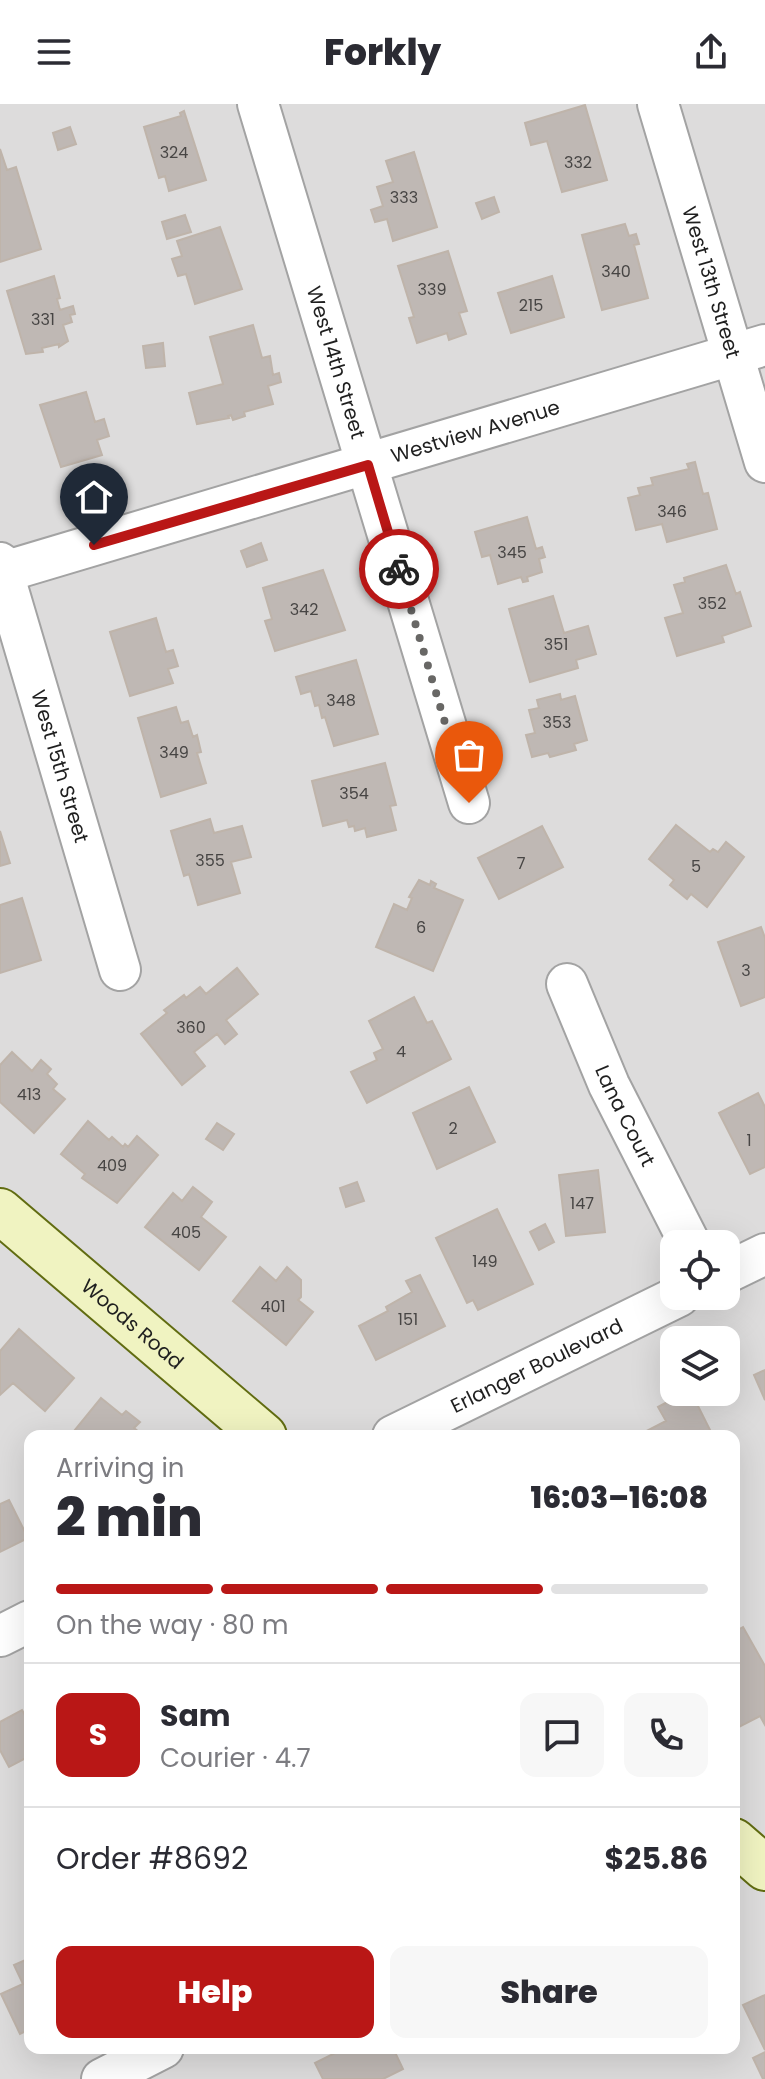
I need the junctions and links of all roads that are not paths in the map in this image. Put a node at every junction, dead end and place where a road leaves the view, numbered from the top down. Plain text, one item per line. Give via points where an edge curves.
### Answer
1 (258, 104) edge
2 (658, 104) edge
3 (749, 350) edge
4 (765, 462) edge
5 (368, 465) junction
6 (1, 569) edge
7 (469, 803) dead end
8 (120, 970) dead end
9 (567, 984) dead end
10 (683, 1230) edge
11 (9, 1231) edge
12 (765, 1254) edge
13 (740, 1266) edge
14 (660, 1305) edge
15 (257, 1430) edge
16 (405, 1430) edge
17 (24, 1624) edge
18 (0, 1636) edge
19 (740, 1846) edge
20 (765, 1868) edge
21 (151, 2054) edge
22 (102, 2079) edge

1 - 5 street, West 14th Street
2 - 3 street, West 13th Street
3 - 4 street, West 13th Street
3 - 5 street, Westview Avenue
5 - 6 street, Westview Avenue
5 - 7 street, West 14th Street
6 - 8 street, West 15th Street
9 - 10 street, Lana Court via 609,1085
11 - 15 street, Woods Road
12 - 13 street
14 - 16 street, Erlanger Boulevard
17 - 18 street
19 - 20 street
21 - 22 street

